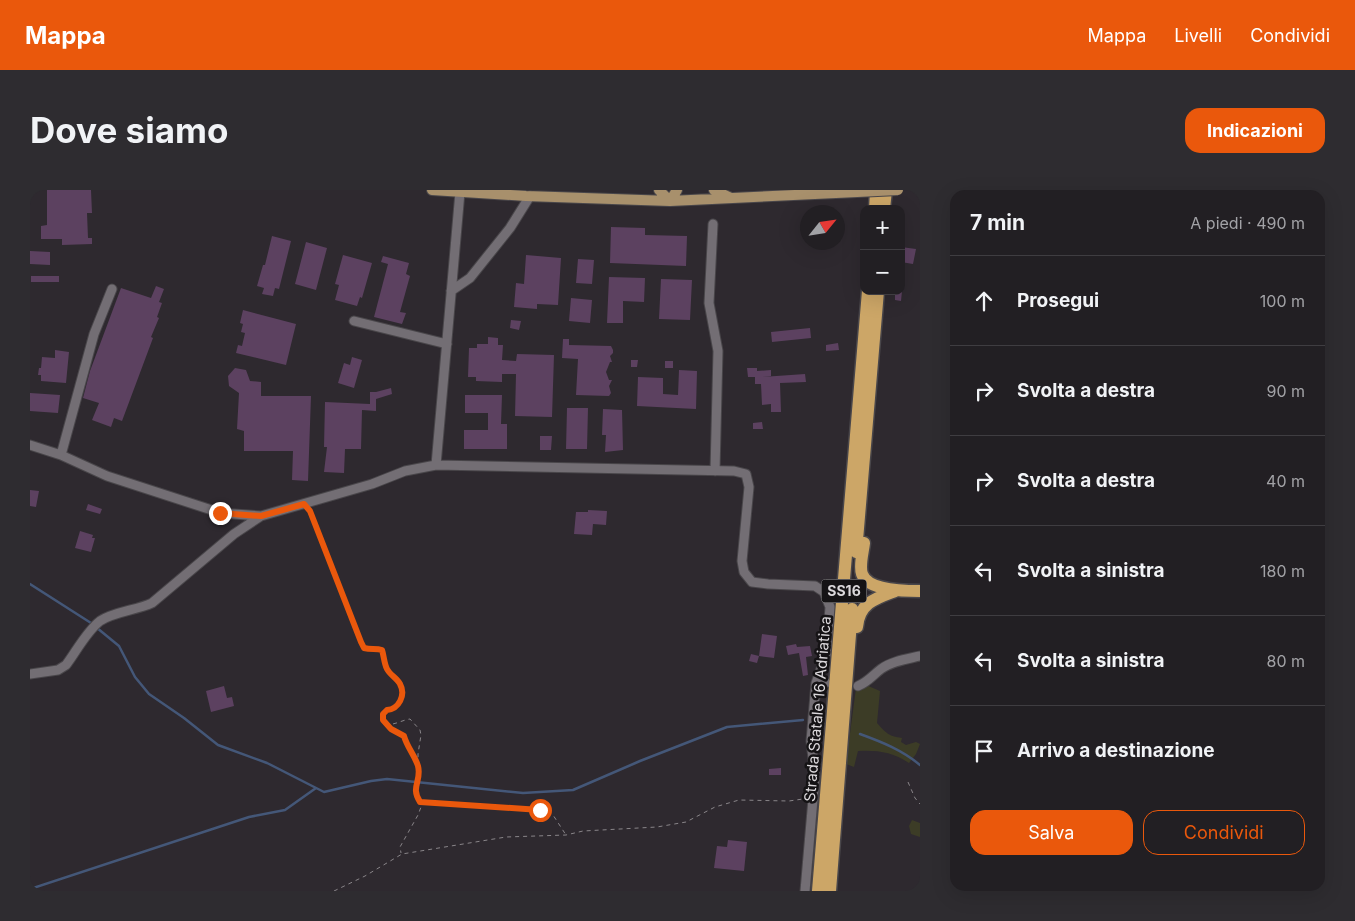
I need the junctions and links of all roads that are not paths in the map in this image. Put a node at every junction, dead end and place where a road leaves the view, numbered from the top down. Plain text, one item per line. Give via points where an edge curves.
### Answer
1 (432, 190) edge
2 (596, 190) edge
3 (660, 190) edge
4 (677, 190) edge
5 (714, 190) edge
6 (876, 190) edge
7 (886, 190) edge
8 (898, 190) edge
9 (460, 192) junction
10 (530, 196) junction
11 (571, 197) junction
12 (732, 198) junction
13 (670, 201) junction
14 (875, 205) edge
15 (884, 205) edge
16 (713, 224) dead end
17 (112, 290) dead end
18 (451, 291) junction
19 (868, 295) edge
20 (878, 295) edge
21 (354, 321) dead end
22 (447, 344) junction
23 (30, 445) edge
24 (61, 455) junction
25 (436, 465) junction
26 (715, 470) junction
27 (862, 477) junction
28 (261, 516) junction
29 (896, 591) junction
30 (920, 591) edge
31 (920, 656) edge
32 (30, 674) edge
33 (846, 680) junction
34 (816, 683) junction
35 (826, 684) dead end
36 (858, 686) dead end
37 (805, 891) edge
38 (818, 891) edge
39 (830, 891) edge

1 - 9 main road
2 - 11 main road
3 - 13 main road
4 - 13 main road
5 - 12 main road
6 - 14 highway
7 - 15 highway
8 - 12 main road, bridge
9 - 10 main road
9 - 18 street
10 - 11 main road
10 - 18 street via 510,228 470,278
11 - 13 main road
12 - 13 main road
16 - 26 street via 709,303 718,351
17 - 24 street via 94,334
18 - 22 street
19 - 38 highway, Strada Statale 16 Adriatica / SS16
20 - 27 highway, Strada Statale 16 Adriatica / SS16
21 - 22 street
22 - 25 street
23 - 24 street
24 - 28 street via 106,476 220,513
25 - 26 street
25 - 28 street via 405,471 372,484
26 - 34 street via 746,474 749,486 742,561 744,572 752,582 816,586 824,592 830,607 826,655
27 - 29 highway via 867,500 861,572 865,580
27 - 33 highway, Strada Statale 16 Adriatica / SS16
28 - 32 street via 234,534 152,603 100,621 66,666
29 - 30 highway
29 - 33 highway via 876,598 858,616 854,658
31 - 36 street via 892,663
33 - 39 highway, Strada Statale 16 Adriatica / SS16
34 - 35 street
34 - 37 street via 811,741 814,796

